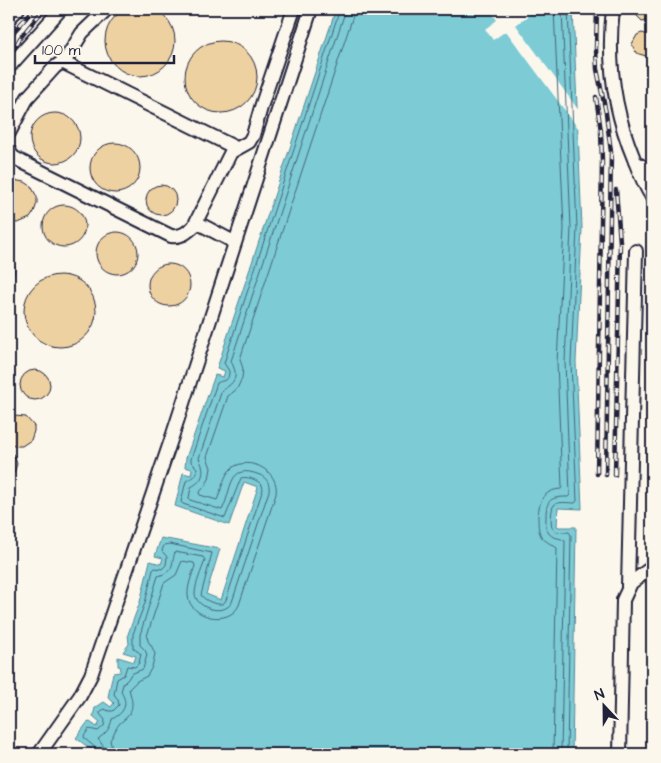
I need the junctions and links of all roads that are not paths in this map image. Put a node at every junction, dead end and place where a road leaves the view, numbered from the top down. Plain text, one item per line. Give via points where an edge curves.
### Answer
1 (18, 9) edge
2 (61, 9) edge
3 (107, 9) edge
4 (294, 9) edge
5 (310, 9) edge
6 (613, 9) edge
7 (9, 18) edge
8 (62, 62) junction
9 (9, 67) edge
10 (9, 133) edge
11 (236, 148) junction
12 (9, 151) edge
13 (635, 162) junction
14 (652, 170) edge
15 (652, 197) edge
16 (196, 222) junction
17 (234, 242) junction
18 (636, 251) dead end
19 (652, 567) edge
20 (628, 587) junction
21 (39, 754) edge
22 (620, 754) edge

1 - 7 lane
2 - 9 lane
3 - 8 lane via 82,33
4 - 11 lane via 253,135 249,142
5 - 17 lane
6 - 13 lane via 610,38 613,83 618,112
8 - 10 lane via 28,97
8 - 11 lane
11 - 16 lane
12 - 16 lane via 22,162 171,236 186,234
13 - 14 lane
13 - 15 lane
16 - 17 lane
17 - 21 lane via 92,675
18 - 20 lane
19 - 20 lane
20 - 22 lane via 622,610

